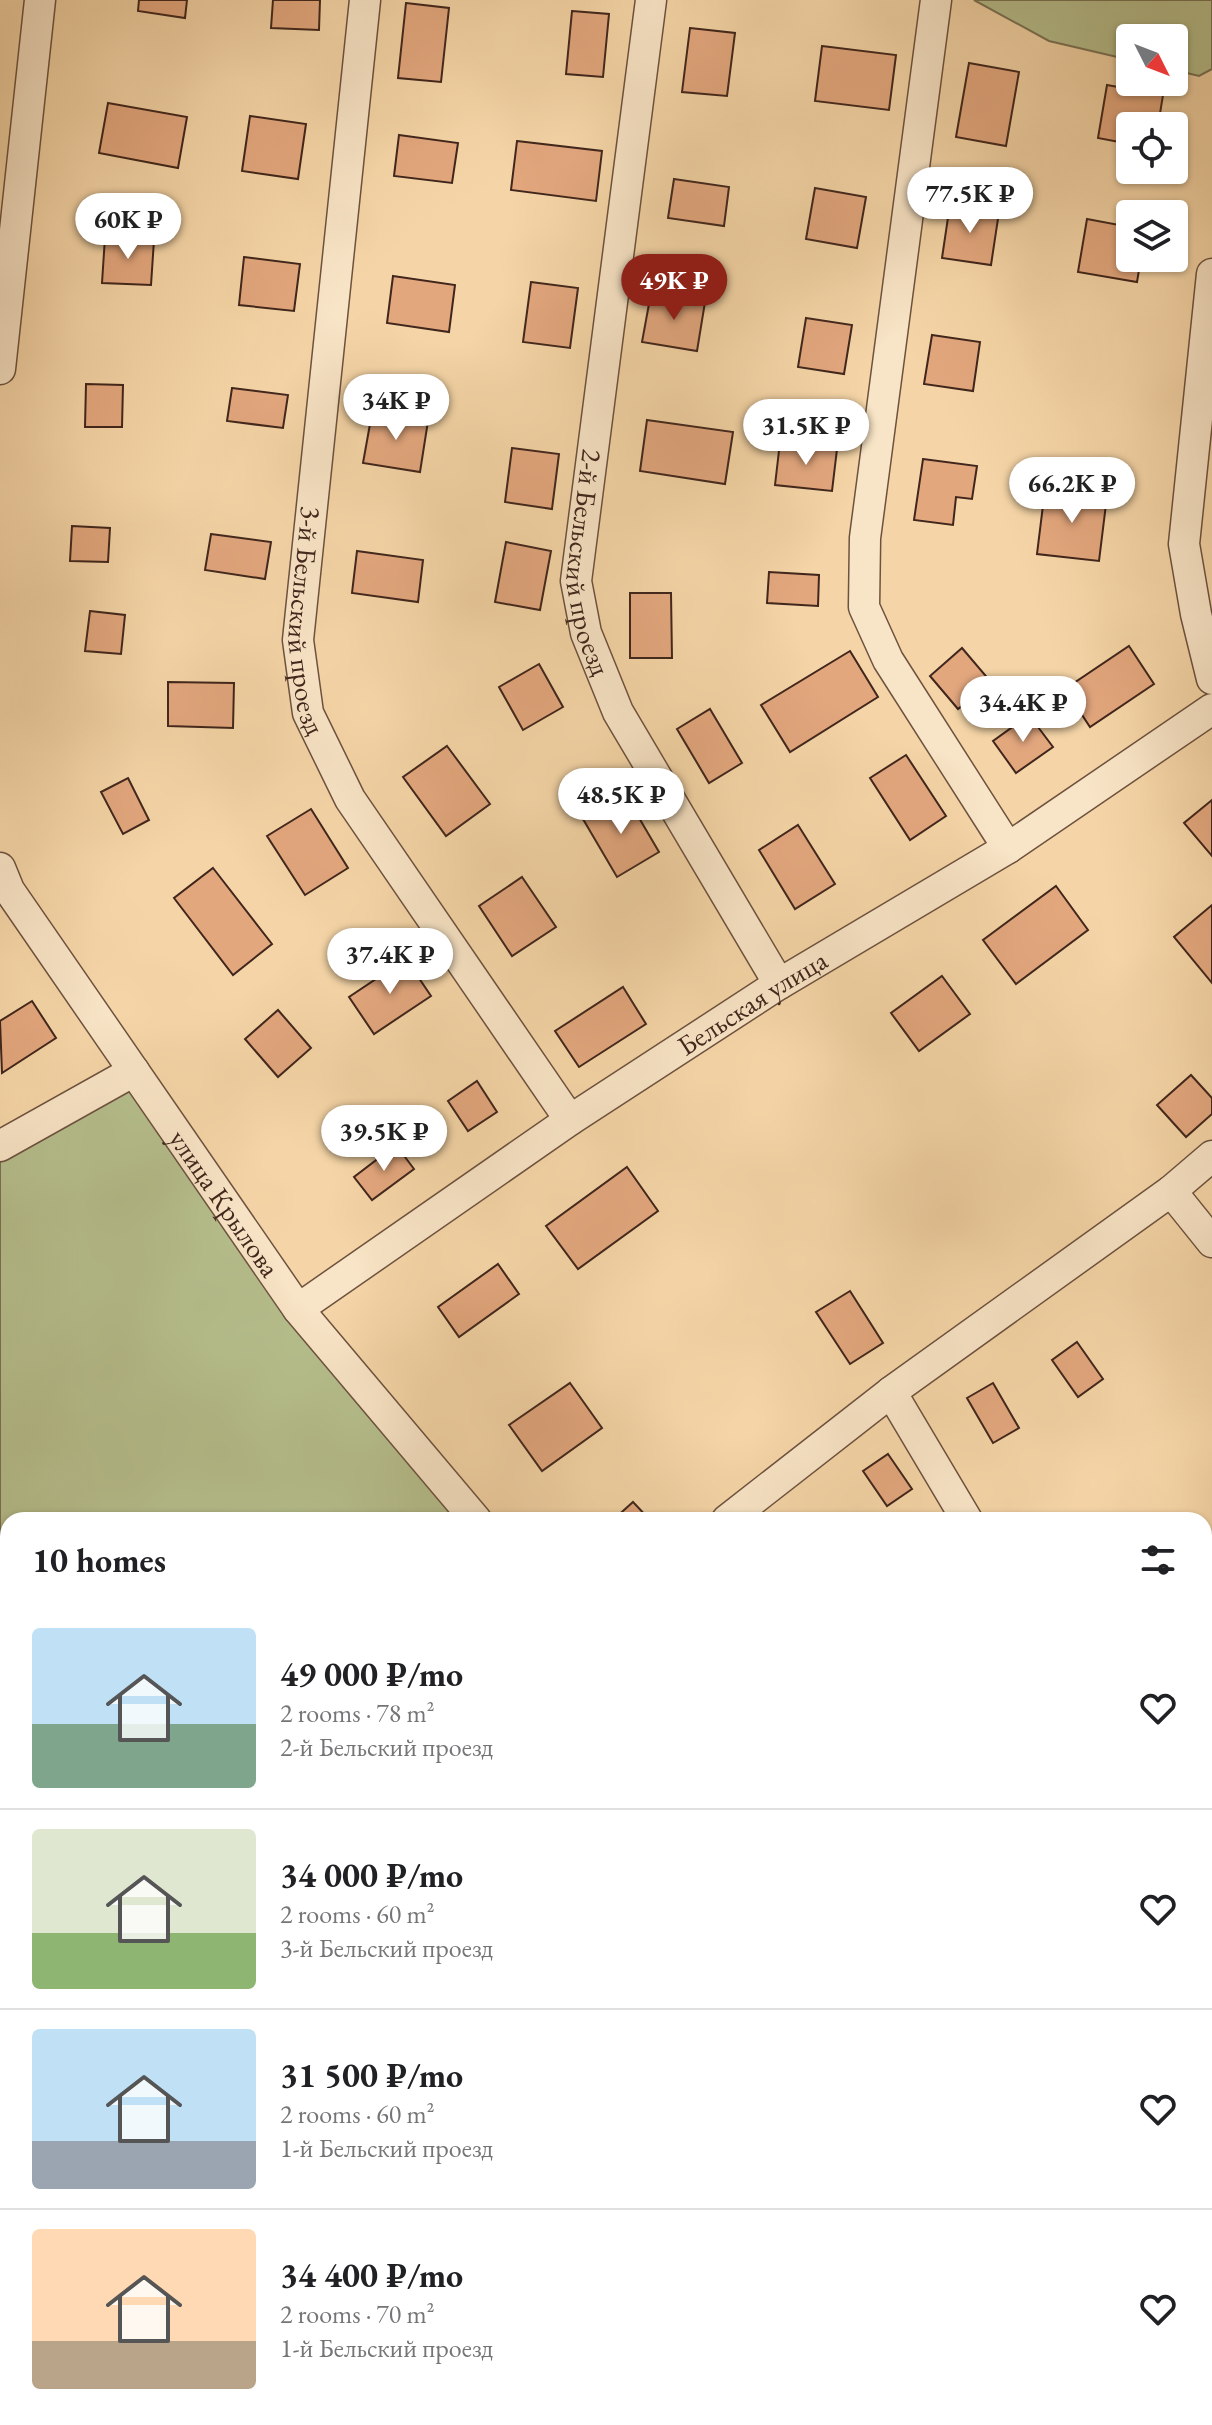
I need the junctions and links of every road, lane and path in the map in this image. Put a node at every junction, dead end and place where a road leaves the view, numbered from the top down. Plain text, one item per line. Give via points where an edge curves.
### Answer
1 (40, 0) edge
2 (365, 0) edge
3 (651, 0) edge
4 (936, 0) edge
5 (1212, 274) edge
6 (0, 369) edge
7 (1212, 679) edge
8 (1212, 709) edge
9 (1008, 848) junction
10 (0, 868) edge
11 (779, 984) junction
12 (134, 1071) junction
13 (570, 1120) junction
14 (0, 1146) edge
15 (1212, 1156) edge
16 (1171, 1191) junction
17 (1212, 1242) edge
18 (298, 1309) junction
19 (891, 1392) junction
20 (464, 1512) edge
21 (737, 1512) edge
22 (962, 1512) edge

1 - 6 street
2 - 13 street, 3-й Бельский проезд via 298,640 308,713 350,799
3 - 11 street, 2-й Бельский проезд via 576,581 586,633 618,712
4 - 9 street via 865,538 864,607 888,660
5 - 7 street via 1184,544
8 - 9 street, Бельская улица
9 - 11 street, Бельская улица
10 - 12 street, улица Крылова via 9,890
11 - 13 street, Бельская улица
12 - 14 street
12 - 18 street, улица Крылова
13 - 18 street, Бельская улица
15 - 16 street
16 - 17 street
16 - 19 street
18 - 20 street, улица Крылова
19 - 21 street
19 - 22 street

